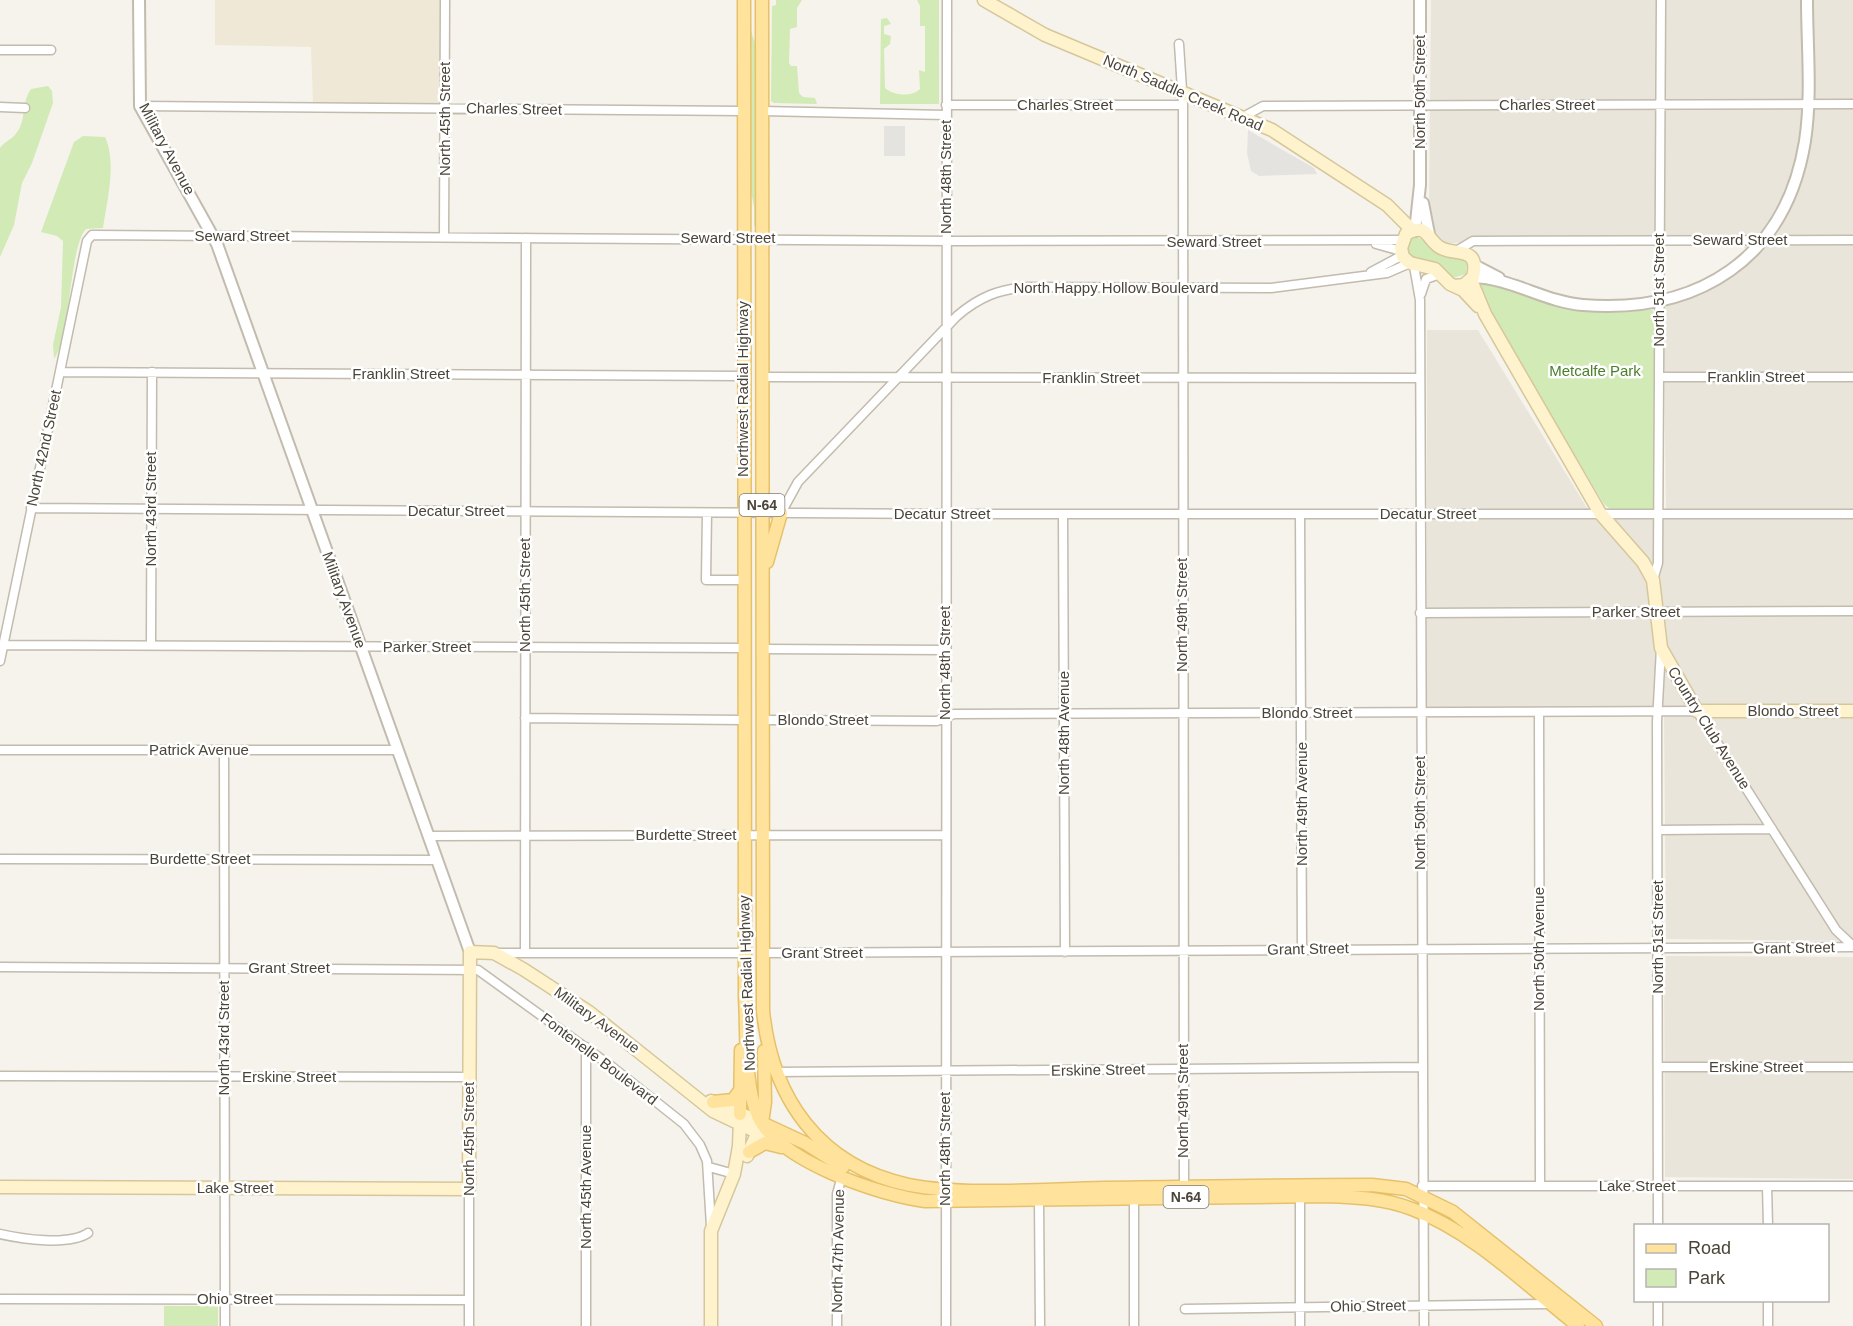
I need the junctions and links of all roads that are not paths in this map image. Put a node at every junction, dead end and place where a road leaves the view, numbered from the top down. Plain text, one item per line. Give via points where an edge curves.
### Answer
1 (139, 0) edge
2 (445, 0) edge
3 (744, 0) edge
4 (762, 0) edge
5 (947, 0) edge
6 (984, 0) edge
7 (1420, 0) edge
8 (1661, 0) edge
9 (1807, 0) edge
10 (1179, 44) dead end
11 (0, 50) edge
12 (51, 50) dead end
13 (1182, 92) junction
14 (1807, 104) junction
15 (1853, 104) edge
16 (946, 105) junction
17 (1183, 105) junction
18 (1659, 105) junction
19 (140, 106) junction
20 (1420, 106) junction
21 (0, 107) edge
22 (25, 108) dead end
23 (445, 108) junction
24 (743, 111) junction
25 (762, 111) junction
26 (946, 115) junction
27 (1243, 117) junction
28 (1420, 185) junction
29 (1430, 234) junction
30 (213, 236) junction
31 (90, 237) joint
32 (444, 237) junction
33 (526, 238) junction
34 (762, 238) junction
35 (742, 239) junction
36 (946, 240) junction
37 (1765, 240) junction
38 (1853, 240) edge
39 (1482, 241) junction
40 (1659, 241) junction
41 (1182, 242) junction
42 (1408, 247) junction
43 (1458, 250) junction
44 (1472, 270) junction
45 (1440, 274) junction
46 (1455, 286) junction
47 (1182, 288) junction
48 (1420, 300) junction
49 (1659, 301) junction
50 (1485, 314) junction
51 (945, 328) junction
52 (60, 372) junction
53 (152, 372) junction
54 (264, 373) junction
55 (525, 375) junction
56 (742, 376) junction
57 (1853, 376) edge
58 (762, 377) junction
59 (1659, 377) junction
60 (897, 378) junction
61 (945, 378) junction
62 (1182, 378) junction
63 (1420, 378) junction
64 (32, 508) junction
65 (150, 509) junction
66 (312, 510) junction
67 (525, 511) junction
68 (706, 513) junction
69 (743, 513) junction
70 (762, 513) junction
71 (781, 513) junction
72 (1600, 513) junction
73 (945, 514) junction
74 (1063, 514) junction
75 (1182, 514) junction
76 (1300, 514) junction
77 (1420, 514) junction
78 (1659, 514) junction
79 (1853, 514) edge
80 (743, 580) junction
81 (1653, 580) junction
82 (762, 589) junction
83 (1853, 611) edge
84 (1658, 612) junction
85 (1420, 613) junction
86 (3, 645) junction
87 (151, 645) junction
88 (360, 647) junction
89 (525, 648) junction
90 (743, 648) junction
91 (1661, 648) junction
92 (763, 649) junction
93 (945, 650) junction
94 (0, 661) edge
95 (1697, 711) junction
96 (1853, 711) edge
97 (1539, 712) junction
98 (1658, 712) junction
99 (1301, 713) junction
100 (1420, 713) junction
101 (1064, 714) junction
102 (1182, 714) junction
103 (525, 718) junction
104 (945, 718) junction
105 (743, 720) junction
106 (763, 720) junction
107 (0, 750) edge
108 (224, 750) junction
109 (398, 750) junction
110 (1772, 829) junction
111 (1658, 830) junction
112 (743, 834) junction
113 (763, 834) junction
114 (945, 835) junction
115 (428, 836) junction
116 (525, 836) junction
117 (0, 859) edge
118 (224, 859) junction
119 (436, 860) junction
120 (1853, 947) edge
121 (1421, 949) junction
122 (1539, 949) junction
123 (1658, 949) junction
124 (1183, 950) junction
125 (1302, 950) junction
126 (470, 952) junction
127 (1065, 952) junction
128 (494, 953) junction
129 (525, 953) junction
130 (744, 953) junction
131 (763, 953) junction
132 (945, 953) junction
133 (0, 967) edge
134 (224, 968) junction
135 (471, 969) junction
136 (745, 998) junction
137 (763, 1011) junction
138 (586, 1047) junction
139 (1853, 1066) edge
140 (1421, 1067) junction
141 (1658, 1067) junction
142 (1183, 1069) junction
143 (775, 1072) junction
144 (945, 1072) junction
145 (0, 1076) edge
146 (224, 1077) junction
147 (469, 1077) junction
148 (741, 1089) junction
149 (693, 1092) junction
150 (713, 1102) junction
151 (740, 1119) junction
152 (760, 1127) junction
153 (783, 1146) junction
154 (749, 1152) junction
155 (708, 1167) junction
156 (734, 1174) junction
157 (842, 1176) junction
158 (893, 1181) junction
159 (1540, 1186) junction
160 (1659, 1186) junction
161 (1767, 1186) junction
162 (1853, 1186) edge
163 (0, 1187) edge
164 (1184, 1187) junction
165 (225, 1188) junction
166 (469, 1189) junction
167 (946, 1189) junction
168 (1422, 1190) junction
169 (1300, 1196) junction
170 (1134, 1197) junction
171 (1039, 1199) junction
172 (946, 1202) junction
173 (1424, 1214) junction
174 (1658, 1224) edge
175 (1768, 1224) edge
176 (711, 1232) junction
177 (88, 1233) dead end
178 (0, 1234) edge
179 (0, 1299) edge
180 (225, 1299) junction
181 (469, 1300) junction
182 (1658, 1302) edge
183 (1768, 1302) edge
184 (1550, 1304) junction
185 (1424, 1305) junction
186 (1300, 1307) junction
187 (1185, 1309) dead end
188 (225, 1326) edge
189 (469, 1326) edge
190 (586, 1326) edge
191 (711, 1326) edge
192 (837, 1326) edge
193 (946, 1326) edge
194 (1040, 1326) edge
195 (1134, 1326) edge
196 (1300, 1326) edge
197 (1424, 1326) edge
198 (1578, 1326) edge
199 (1596, 1326) edge
200 (1658, 1326) edge
201 (1768, 1326) edge

1 - 19 street, Military Avenue
2 - 23 street, North 45th Street
3 - 24 main road, Northwest Radial Highway / N-64
4 - 25 main road, Northwest Radial Highway / N-64
5 - 16 street, North 48th Street
6 - 13 main road, North Saddle Creek Road via 1045,35
7 - 20 street, North 50th Street
8 - 18 street, North 51st Street
9 - 14 street
10 - 13 street, North 49th Street
11 - 12 street
13 - 17 street, North 49th Street
13 - 27 main road, North Saddle Creek Road
14 - 15 street, Charles Street
14 - 18 street, Charles Street
14 - 37 street via 1798,172
16 - 17 street, Charles Street
16 - 26 street, North 48th Street
17 - 41 street, North 49th Street
18 - 20 street, Charles Street
18 - 40 street, North 51st Street
19 - 23 street, Charles Street
19 - 30 street, Military Avenue
20 - 27 street, Charles Street via 1263,106
20 - 28 street, North 50th Street
21 - 22 street
23 - 24 street, Charles Street
23 - 32 street, North 45th Street
24 - 35 main road, Northwest Radial Highway / N-64
25 - 26 street
25 - 34 main road, Northwest Radial Highway / N-64
26 - 36 street, North 48th Street
27 - 42 main road, North Saddle Creek Road via 1275,132 1374,198 1397,225
28 - 29 street, North 50th Street
28 - 42 street, North 50th Street
29 - 42 main road
29 - 43 main road via 1438,247
30 - 31 street, Seward Street
30 - 32 street, Seward Street
30 - 54 street, Military Avenue
31 - 52 street, North 42nd Street
32 - 33 street, Seward Street
33 - 35 street, Seward Street
33 - 55 street, North 45th Street
34 - 35 street, Seward Street
34 - 36 street, Seward Street
34 - 58 main road, Northwest Radial Highway / N-64
35 - 56 main road, Northwest Radial Highway / N-64
36 - 41 street, Seward Street
36 - 51 street, North 48th Street
37 - 38 street, Seward Street
37 - 40 street, Seward Street
37 - 49 street via 1747,260 1720,279
39 - 40 street, Seward Street
39 - 43 street, Seward Street via 1469,241
39 - 44 street via 1473,247
40 - 49 street, North 51st Street
41 - 42 street, Seward Street via 1367,242
41 - 47 street, North 49th Street
42 - 45 main road
42 - 47 street, North Happy Hollow Boulevard via 1368,273 1288,287
42 - 48 street, North 50th Street
43 - 44 main road
44 - 46 main road via 1464,285
44 - 49 street via 1581,305
44 - 50 main road, Country Club Avenue
45 - 46 main road, Country Club Avenue
45 - 48 street, North 50th Street via 1426,279
46 - 50 main road, Country Club Avenue
47 - 51 street, North Happy Hollow Boulevard via 1011,288 976,300
47 - 62 street, North 49th Street
48 - 63 street, North 50th Street
49 - 59 street, North 51st Street
50 - 72 main road, Country Club Avenue
51 - 60 street, North Happy Hollow Boulevard
51 - 61 street, North 48th Street
52 - 53 street, Franklin Street
52 - 64 street, North 42nd Street
53 - 54 street, Franklin Street
53 - 65 street, North 43rd Street
54 - 55 street, Franklin Street
54 - 66 street, Military Avenue
55 - 56 street, Franklin Street
55 - 67 street, North 45th Street
56 - 69 main road, Northwest Radial Highway / N-64
57 - 59 street, Franklin Street
58 - 60 street, Franklin Street
58 - 70 main road, Northwest Radial Highway / N-64
59 - 78 street, North 51st Street
60 - 61 street, Franklin Street
60 - 71 street, North Happy Hollow Boulevard via 798,482
61 - 62 street, Franklin Street
61 - 73 street, North 48th Street
62 - 63 street, Franklin Street
62 - 75 street, North 49th Street
63 - 77 street, North 50th Street
64 - 65 street, Decatur Street
64 - 86 street, North 42nd Street
65 - 66 street, Decatur Street
65 - 87 street, North 43rd Street
66 - 67 street, Decatur Street
66 - 88 street, Military Avenue
67 - 68 street, Decatur Street
67 - 89 street, North 45th Street
68 - 69 street, Decatur Street
68 - 80 street via 706,580
69 - 70 street, Decatur Street
69 - 80 main road, Northwest Radial Highway / N-64
70 - 71 street, Decatur Street
70 - 82 main road, Northwest Radial Highway / N-64
71 - 73 street, Decatur Street
71 - 82 main road
72 - 77 street, Decatur Street
72 - 78 street, Decatur Street
72 - 81 main road, Country Club Avenue via 1643,562
73 - 74 street, Decatur Street
73 - 93 street, North 48th Street
74 - 75 street, Decatur Street
74 - 101 street, North 48th Avenue
75 - 76 street, Decatur Street
75 - 102 street, North 49th Street
76 - 77 street, Decatur Street
76 - 99 street, North 49th Avenue
77 - 85 street, North 50th Street
78 - 79 street, Decatur Street
78 - 81 street, North 51st Street via 1658,563
80 - 90 main road, Northwest Radial Highway / N-64
81 - 84 main road, Country Club Avenue
82 - 92 main road, Northwest Radial Highway / N-64
83 - 84 street, Parker Street
84 - 85 street, Parker Street
84 - 91 main road, Country Club Avenue
85 - 100 street, North 50th Street
86 - 87 street, Parker Street
86 - 94 street, North 42nd Street
87 - 88 street, Parker Street
88 - 89 street, Parker Street
88 - 109 street, Military Avenue
89 - 90 street, Parker Street
89 - 103 street, North 45th Street
90 - 105 main road, Northwest Radial Highway / N-64
91 - 95 main road, Country Club Avenue
91 - 98 street, North 51st Street
92 - 93 street
92 - 106 main road, Northwest Radial Highway / N-64
93 - 104 street, North 48th Street
95 - 96 main road, Blondo Street
95 - 98 street, Blondo Street
95 - 110 street, Country Club Avenue
97 - 98 street, Blondo Street
97 - 100 street, Blondo Street
97 - 122 street, North 50th Avenue
98 - 111 street, North 51st Street
99 - 100 street, Blondo Street
99 - 102 street, Blondo Street
99 - 125 street, North 49th Avenue
100 - 121 street, North 50th Street
101 - 102 street, Blondo Street
101 - 104 street, Blondo Street via 954,714
101 - 127 street, North 48th Avenue
102 - 124 street, North 49th Street
103 - 105 street
103 - 116 street, North 45th Street
104 - 106 street, Blondo Street
104 - 114 street, North 48th Street
105 - 112 main road, Northwest Radial Highway / N-64
106 - 113 main road, Northwest Radial Highway / N-64
107 - 108 street, Patrick Avenue
108 - 109 street, Patrick Avenue
108 - 118 street, North 43rd Street
109 - 115 street, Military Avenue
110 - 111 street
110 - 120 street, Country Club Avenue via 1836,930
111 - 123 street, North 51st Street
112 - 113 street, Burdette Street
112 - 116 street, Burdette Street
112 - 130 main road, Northwest Radial Highway / N-64
113 - 114 street, Burdette Street
113 - 131 main road, Northwest Radial Highway / N-64
114 - 132 street, North 48th Street
115 - 116 street, Burdette Street
115 - 119 street, Military Avenue
116 - 129 street, North 45th Street
117 - 118 street, Burdette Street
118 - 119 street, Burdette Street
118 - 134 street, North 43rd Street
119 - 126 street, Military Avenue
120 - 123 street, Grant Street
121 - 122 street, Grant Street
121 - 125 street, Grant Street
121 - 140 street, North 50th Street
122 - 123 street, Grant Street
122 - 159 street, North 50th Avenue
123 - 141 street, North 51st Street
124 - 125 street, Grant Street
124 - 127 street, Grant Street
124 - 142 street, North 49th Street
126 - 128 main road, Military Avenue
126 - 135 main road, North 45th Street
127 - 132 street, Grant Street
128 - 129 street
128 - 149 main road, Military Avenue via 589,1011
129 - 130 street
130 - 136 main road, Northwest Radial Highway / N-64
131 - 132 street, Grant Street
131 - 137 main road, Northwest Radial Highway / N-64
132 - 144 street, North 48th Street
133 - 134 street, Grant Street
134 - 135 street, Grant Street
134 - 146 street, North 43rd Street
135 - 138 street, Fontenelle Boulevard via 483,972
135 - 147 main road, North 45th Street
136 - 148 main road
136 - 152 main road, Northwest Radial Highway / N-64 via 753,1100
137 - 143 main road, Northwest Radial Highway / N-64
137 - 152 main road via 765,1102
138 - 155 street, Fontenelle Boulevard via 684,1124 700,1145
138 - 190 street, North 45th Avenue
139 - 141 street, Erskine Street
140 - 142 street, Erskine Street
140 - 168 street, North 50th Street
141 - 160 street, North 51st Street
142 - 144 street, Erskine Street
142 - 164 street, North 49th Street
143 - 144 street, Erskine Street
143 - 158 main road, Northwest Radial Highway / N-64 via 796,1112 827,1146 851,1163
144 - 167 street, North 48th Street
145 - 146 street, Erskine Street
146 - 147 street, Erskine Street
146 - 165 street, North 43rd Street
147 - 166 main road, North 45th Street
148 - 150 main road via 733,1100
148 - 151 main road
149 - 150 main road, Military Avenue
149 - 151 main road, Military Avenue via 713,1111
150 - 151 main road, Military Avenue
151 - 152 main road, Military Avenue
151 - 156 main road
152 - 153 main road, Northwest Radial Highway / N-64
152 - 154 main road
152 - 158 main road via 805,1143 860,1175
153 - 154 main road via 765,1143
153 - 157 main road, Northwest Radial Highway / N-64
154 - 156 main road
155 - 156 street
155 - 176 street, Fontenelle Boulevard
156 - 176 main road, Fontenelle Boulevard
157 - 172 main road, Northwest Radial Highway / N-64 via 894,1196
157 - 192 street, North 47th Avenue via 837,1194
158 - 167 main road, Northwest Radial Highway / N-64
159 - 160 street, Lake Street
159 - 168 street, Lake Street
160 - 161 street, Lake Street
160 - 174 street, North 51st Street
161 - 162 street, Lake Street
161 - 175 street
163 - 165 main road, Lake Street
164 - 167 main road, Northwest Radial Highway / N-64
164 - 168 main road, Northwest Radial Highway / N-64 via 1371,1185
165 - 166 main road, Lake Street
165 - 180 street, North 43rd Street
166 - 181 street, North 45th Street
167 - 172 street, North 48th Street
168 - 173 street, North 50th Street
168 - 199 main road, Northwest Radial Highway / N-64
169 - 170 main road, Northwest Radial Highway / N-64
169 - 173 main road, Northwest Radial Highway / N-64 via 1366,1198
169 - 186 street
170 - 171 main road, Northwest Radial Highway / N-64
170 - 195 street
171 - 172 main road, Northwest Radial Highway / N-64
171 - 194 street
172 - 193 street, North 48th Street
173 - 184 main road, Northwest Radial Highway / N-64 via 1487,1253
173 - 185 street, North 50th Street
176 - 191 main road, Fontenelle Boulevard
177 - 178 street via 66,1241
179 - 180 street, Ohio Street
180 - 181 street, Ohio Street
180 - 188 street, North 43rd Street
181 - 189 street, North 45th Street
182 - 200 street
183 - 201 street
184 - 185 street, Ohio Street
184 - 198 main road, Northwest Radial Highway / N-64
185 - 186 street, Ohio Street
185 - 197 street, North 50th Street
186 - 187 street, Ohio Street
186 - 196 street

